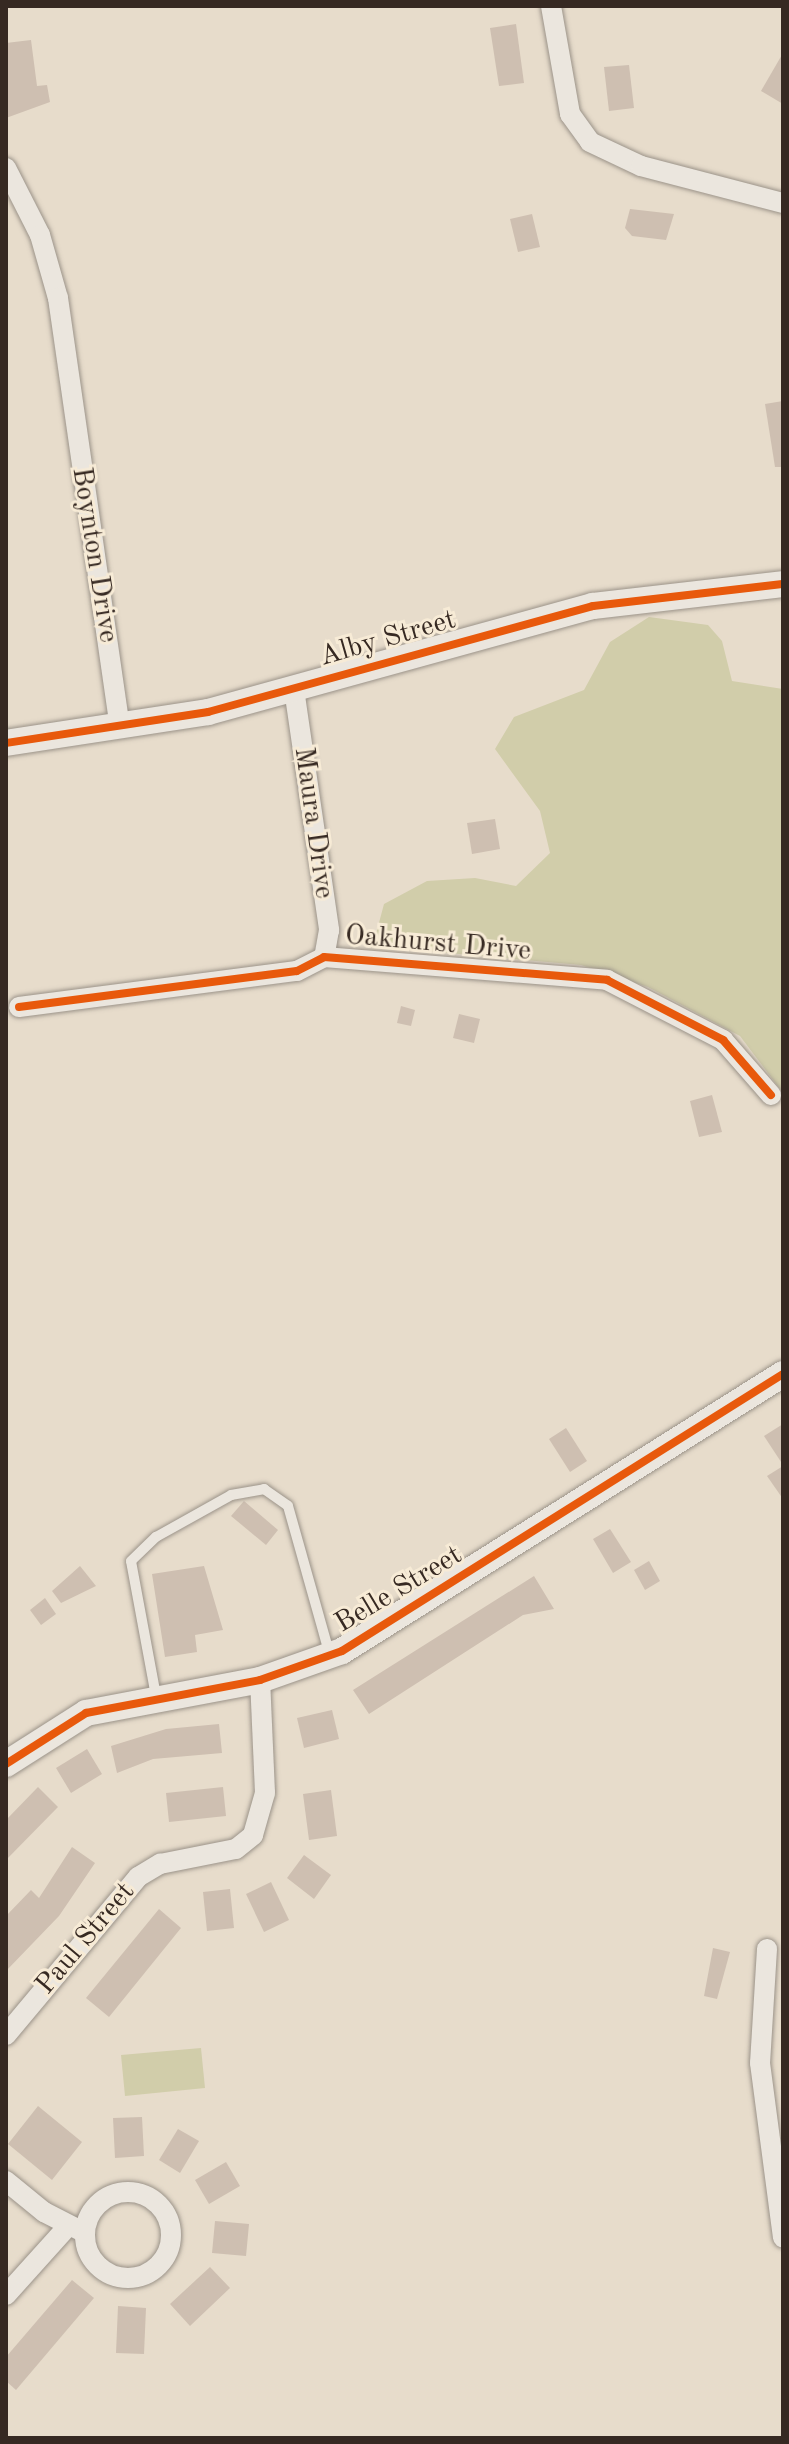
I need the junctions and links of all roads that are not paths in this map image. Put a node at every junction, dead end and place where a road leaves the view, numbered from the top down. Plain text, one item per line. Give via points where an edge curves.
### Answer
1 (551, 6) edge
2 (6, 168) edge
3 (783, 203) edge
4 (783, 584) edge
5 (294, 689) junction
6 (120, 728) junction
7 (6, 743) edge
8 (324, 957) junction
9 (19, 1007) dead end
10 (771, 1095) dead end
11 (783, 1374) edge
12 (331, 1657) junction
13 (260, 1680) junction
14 (156, 1696) junction
15 (6, 1764) edge
16 (767, 1949) dead end
17 (6, 2035) edge
18 (6, 2181) edge
19 (77, 2229) junction
20 (783, 2237) edge
21 (6, 2295) edge

1 - 3 street via 567,100 583,136 641,166
2 - 6 street, Boynton Drive via 51,268
4 - 5 street, Alby Street via 593,606
5 - 6 street, Alby Street
5 - 8 street, Maura Drive via 329,930
6 - 7 street, Alby Street
8 - 9 street, Oakhurst Drive via 297,971
8 - 10 street, Oakhurst Drive via 607,980 723,1040
11 - 12 street, Belle Street
12 - 13 street, Belle Street
12 - 14 lane via 306,1590 288,1506 264,1489 231,1495 156,1537 131,1561
13 - 14 street, Belle Street
13 - 17 street, Paul Street via 265,1793 253,1835 236,1849 160,1864 138,1877
14 - 15 street, Belle Street via 62,1723
16 - 20 street via 760,2063
18 - 19 street
19 - 19 street via 95,2264 120,2278 148,2274 171,2239 155,2200 128,2191 101,2200
19 - 21 street

